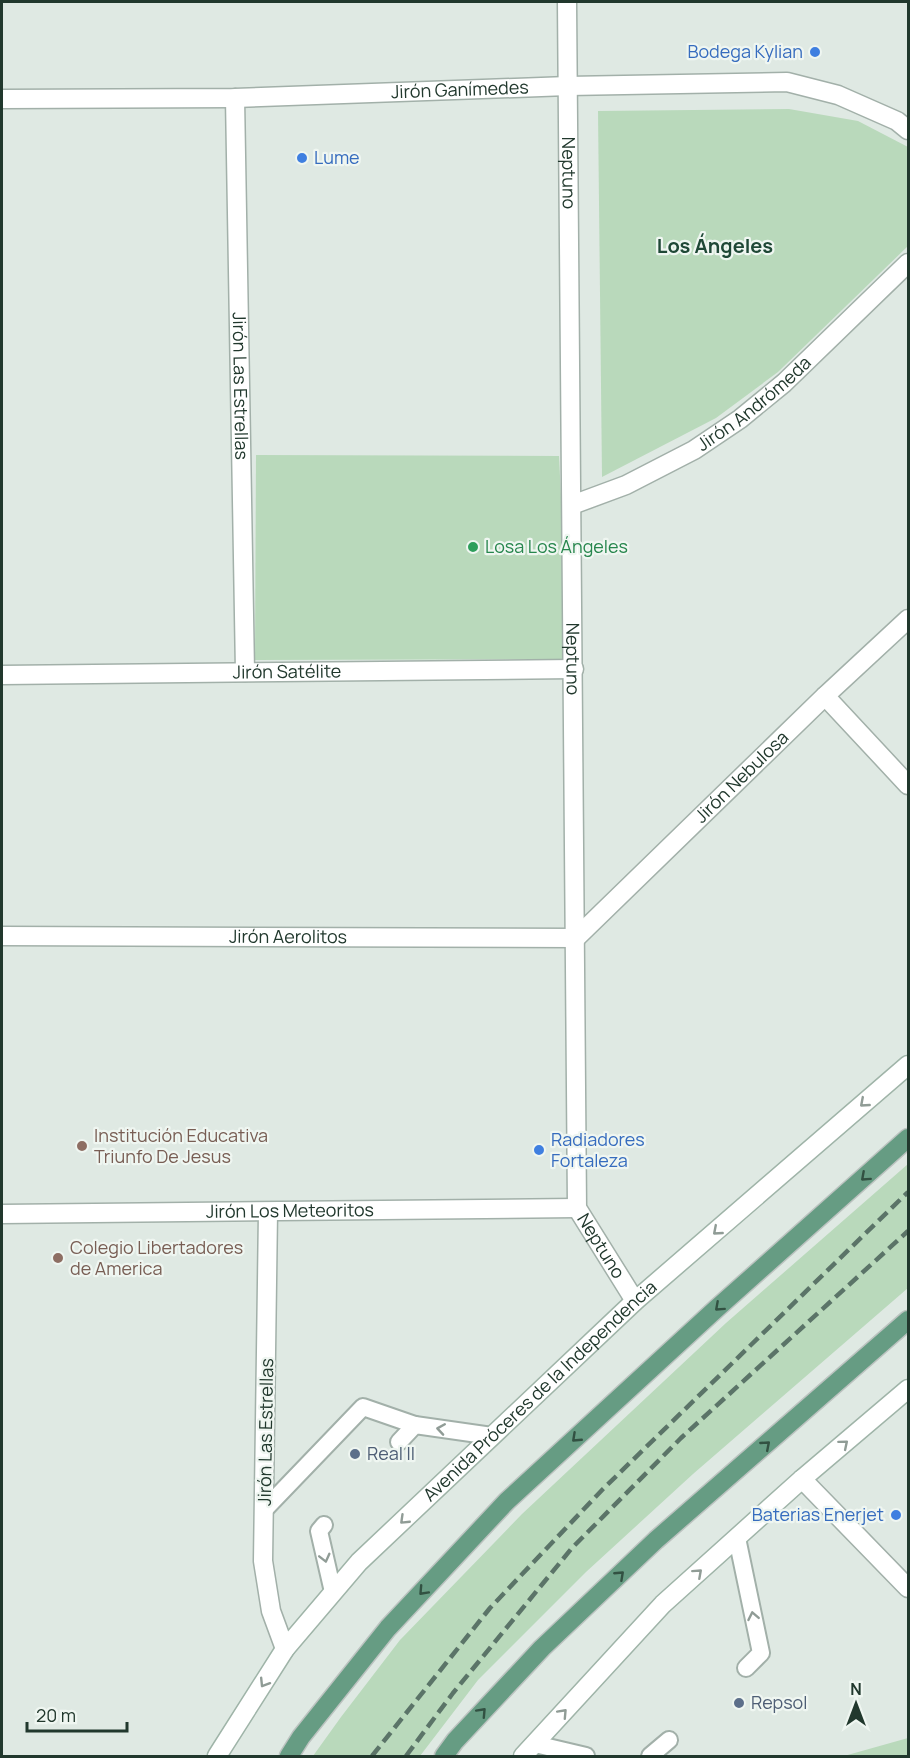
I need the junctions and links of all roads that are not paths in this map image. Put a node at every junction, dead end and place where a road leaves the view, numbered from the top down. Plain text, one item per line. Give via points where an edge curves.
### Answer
1 (567, 2) edge
2 (568, 86) junction
3 (235, 98) junction
4 (2, 99) edge
5 (909, 130) edge
6 (909, 263) edge
7 (572, 505) junction
8 (909, 619) edge
9 (574, 669) junction
10 (245, 672) junction
11 (2, 675) edge
12 (825, 696) junction
13 (909, 785) edge
14 (2, 936) edge
15 (576, 938) junction
16 (909, 1065) edge
17 (909, 1138) edge
18 (577, 1208) junction
19 (268, 1212) junction
20 (2, 1215) edge
21 (635, 1301) junction
22 (909, 1320) edge
23 (909, 1389) edge
24 (415, 1425) junction
25 (492, 1436) junction
26 (399, 1443) dead end
27 (802, 1479) junction
28 (265, 1509) junction
29 (324, 1525) dead end
30 (737, 1538) junction
31 (909, 1588) edge
32 (333, 1592) junction
33 (285, 1649) junction
34 (746, 1668) dead end
35 (669, 1740) dead end
36 (529, 1750) edge
37 (217, 1756) edge
38 (289, 1756) edge
39 (444, 1756) edge
40 (586, 1756) edge
41 (650, 1756) edge

1 - 2 street, Neptuno
2 - 3 street, Jirón Ganímedes
2 - 5 street, Jirón Ganímedes via 787,82 838,95
2 - 7 street, Neptuno
3 - 4 street, Jirón Ganímedes
3 - 10 street, Jirón Las Estrellas
6 - 7 street, Jirón Andrómeda via 784,383 740,419 694,450 626,484
7 - 9 street, Neptuno
8 - 12 street, Jirón Nebulosa
9 - 10 street, Jirón Satélite
9 - 15 street, Neptuno
10 - 11 street, Jirón Satélite
12 - 13 street
12 - 15 street, Jirón Nebulosa
14 - 15 street, Jirón Aerolitos
15 - 18 street, Neptuno
16 -> 21 street, Avenida Próceres de la Independencia
17 -> 38 main road via 507,1501 388,1628
18 - 19 street, Jirón Los Meteoritos
18 - 21 street, Neptuno
19 - 20 street, Jirón Los Meteoritos
19 - 28 street, Jirón Las Estrellas
21 - 25 street, Avenida Próceres de la Independencia
39 -> 22 main road via 542,1648 656,1540
27 -> 23 street
25 -> 24 lane
24 - 26 lane
24 - 28 lane via 363,1407
25 -> 32 street, Avenida Próceres de la Independencia via 359,1562
27 - 30 street
27 - 31 street
28 - 33 street, Jirón Las Estrellas via 263,1561 271,1611
29 -> 32 lane via 319,1532
34 -> 30 lane via 760,1653
36 -> 30 street via 663,1604
32 - 33 street, Avenida Próceres de la Independencia
33 -> 37 street, Avenida Próceres de la Independencia
35 - 41 lane
36 - 40 lane

